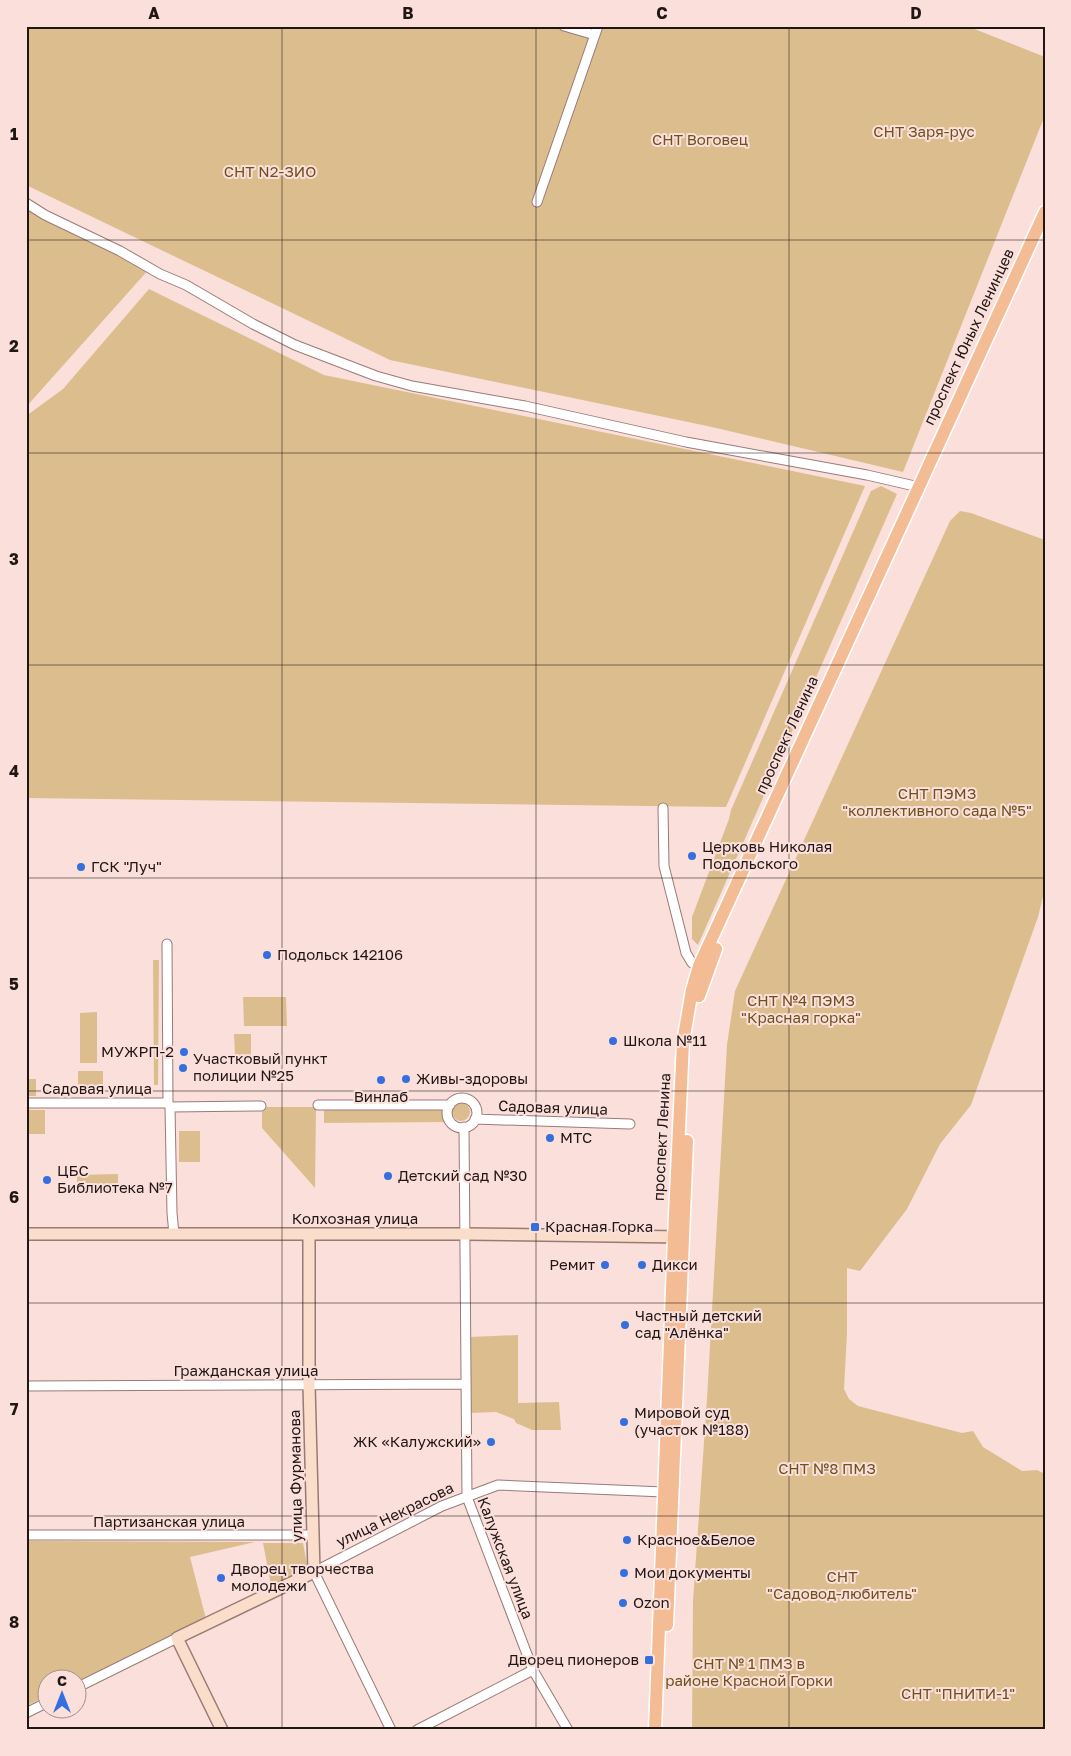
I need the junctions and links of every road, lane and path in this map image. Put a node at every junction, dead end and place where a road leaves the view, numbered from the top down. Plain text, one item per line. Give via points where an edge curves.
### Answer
1 (564, 26) edge
2 (596, 31) edge
3 (537, 202) dead end
4 (26, 203) edge
5 (1045, 212) edge
6 (1045, 231) edge
7 (924, 482) junction
8 (663, 808) dead end
9 (167, 944) dead end
10 (699, 966) junction
11 (26, 1103) edge
12 (450, 1104) junction
13 (169, 1105) junction
14 (318, 1105) dead end
15 (261, 1106) dead end
16 (475, 1118) junction
17 (630, 1124) dead end
18 (464, 1127) junction
19 (26, 1234) edge
20 (174, 1234) junction
21 (309, 1234) junction
22 (465, 1234) junction
23 (678, 1237) junction
24 (466, 1384) junction
25 (309, 1385) junction
26 (26, 1386) edge
27 (664, 1492) junction
28 (467, 1496) junction
29 (26, 1535) edge
30 (312, 1535) junction
31 (314, 1572) junction
32 (177, 1638) junction
33 (533, 1670) junction
34 (88, 1683) edge
35 (38, 1707) edge
36 (26, 1713) edge
37 (222, 1730) edge
38 (392, 1730) edge
39 (417, 1730) edge
40 (568, 1730) edge
41 (655, 1730) edge
42 (663, 1730) edge

1 - 2 street
2 - 3 street
4 - 7 street via 295,345 376,376 686,442
5 - 7 main road, проспект Юных Ленинцев
6 - 7 main road, проспект Юных Ленинцев
7 - 10 main road, проспект Ленина
7 - 23 main road, проспект Ленина via 710,961 700,993 692,1044
8 - 10 street via 664,866 686,953 692,963
9 - 13 street
10 - 23 main road, проспект Ленина via 683,1042
11 - 13 street, Садовая улица
12 - 14 street
12 - 16 street via 457,1099 467,1099 474,1104
12 - 18 street via 447,1114 451,1122
13 - 15 street, Садовая улица
13 - 20 street
16 - 17 street, Садовая улица
16 - 18 street
18 - 22 street, Калужская улица
19 - 20 street, Колхозная улица
20 - 21 street, Колхозная улица
21 - 22 street, Колхозная улица
21 - 25 street, улица Фурманова
22 - 23 street, Колхозная улица
22 - 24 street, Калужская улица
23 - 27 main road, проспект Ленина
23 - 42 main road, проспект Ленина
24 - 25 street, Гражданская улица
24 - 28 street, Калужская улица
25 - 26 street, Гражданская улица
25 - 30 street, улица Фурманова
27 - 28 street, улица Некрасова via 498,1485
27 - 41 main road, проспект Ленина
28 - 31 street, улица Некрасова
28 - 33 street, Калужская улица
29 - 30 street, Партизанская улица
30 - 31 street, улица Фурманова
31 - 32 street, улица Некрасова
31 - 38 street, улица Фурманова
32 - 34 street, улица Некрасова
32 - 37 street
33 - 39 street
33 - 40 street, Калужская улица
35 - 36 street

